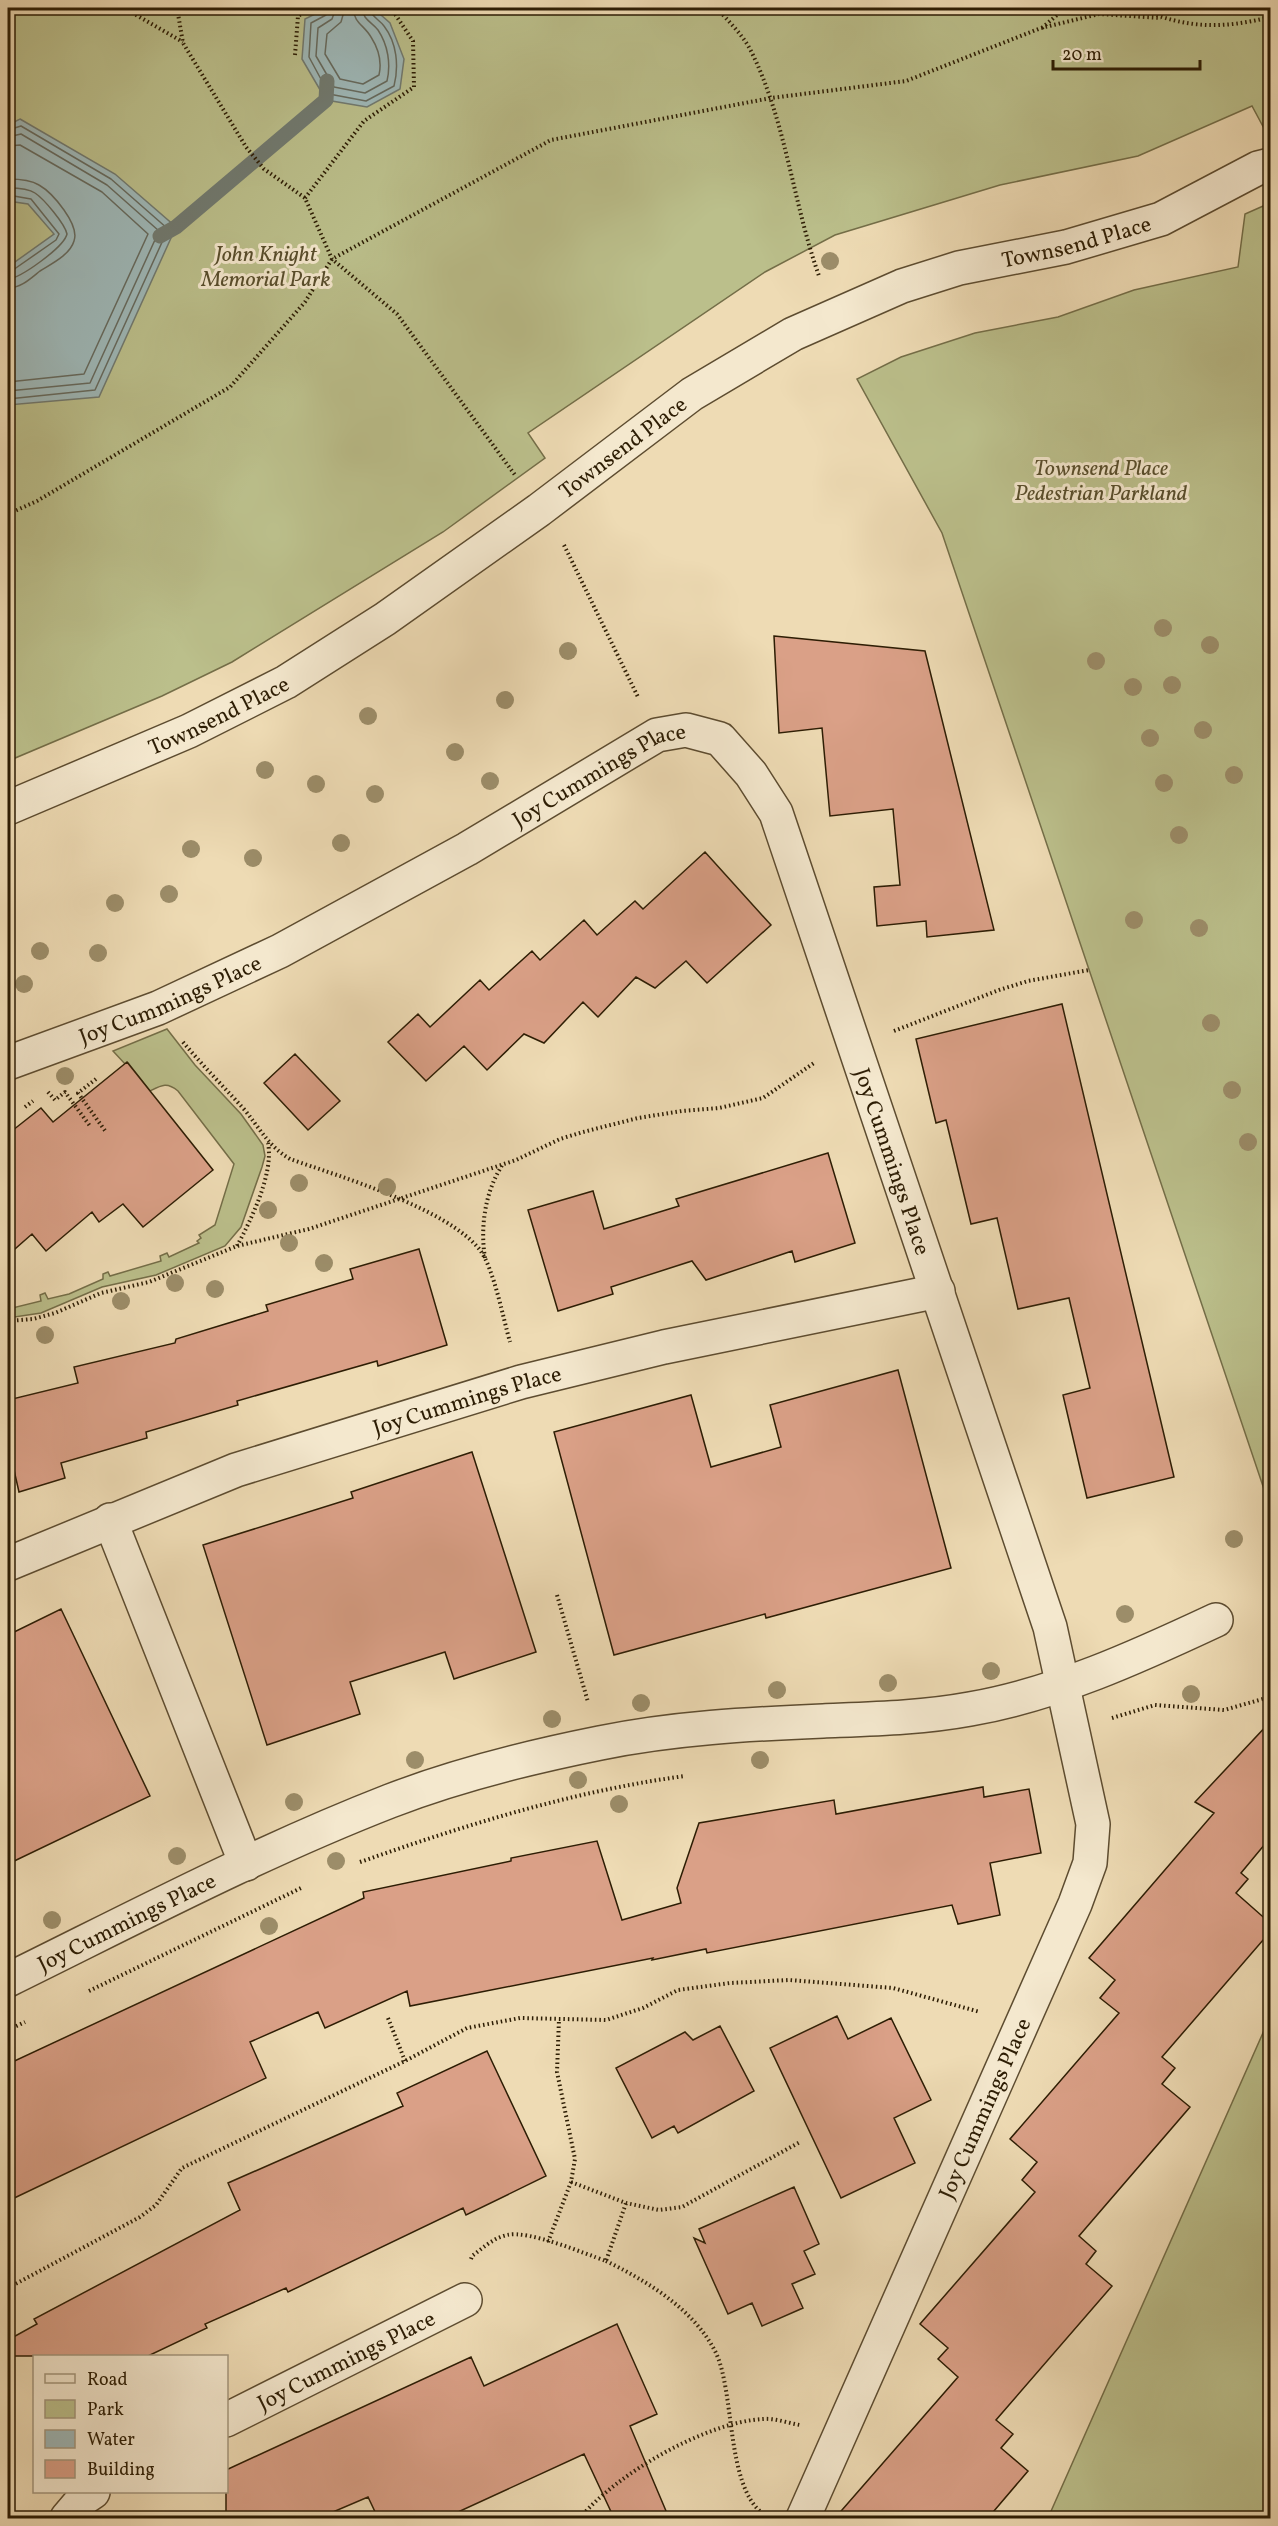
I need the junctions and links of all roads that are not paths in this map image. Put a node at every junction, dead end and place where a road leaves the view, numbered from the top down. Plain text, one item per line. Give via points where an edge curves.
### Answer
1 (1270, 165) edge
2 (8, 808) edge
3 (8, 1063) edge
4 (938, 1291) junction
5 (110, 1520) junction
6 (8, 1564) edge
7 (1216, 1620) dead end
8 (1063, 1685) junction
9 (246, 1864) junction
10 (8, 1980) edge
11 (465, 2300) road end
12 (228, 2419) edge
13 (92, 2493) edge
14 (67, 2518) edge
15 (803, 2518) edge

1 - 2 street, Townsend Place via 1161,219 1066,247 959,268 902,286 793,334 692,394 520,524 385,619 286,682 189,731
3 - 4 street, Joy Cummings Place via 158,1008 279,951 436,866 657,735 686,730 720,739 751,774 776,813
4 - 5 street, Joy Cummings Place via 664,1347 521,1382 236,1470
4 - 8 street, Joy Cummings Place via 1050,1627
5 - 6 street, Joy Cummings Place
5 - 9 street
7 - 8 street, Joy Cummings Place
8 - 9 street, Joy Cummings Place via 971,1709 900,1718 729,1726 600,1743 475,1773 393,1800
8 - 15 street, Joy Cummings Place via 1093,1824 1090,1863
9 - 10 street, Joy Cummings Place
11 - 12 street, Joy Cummings Place
13 - 14 street

